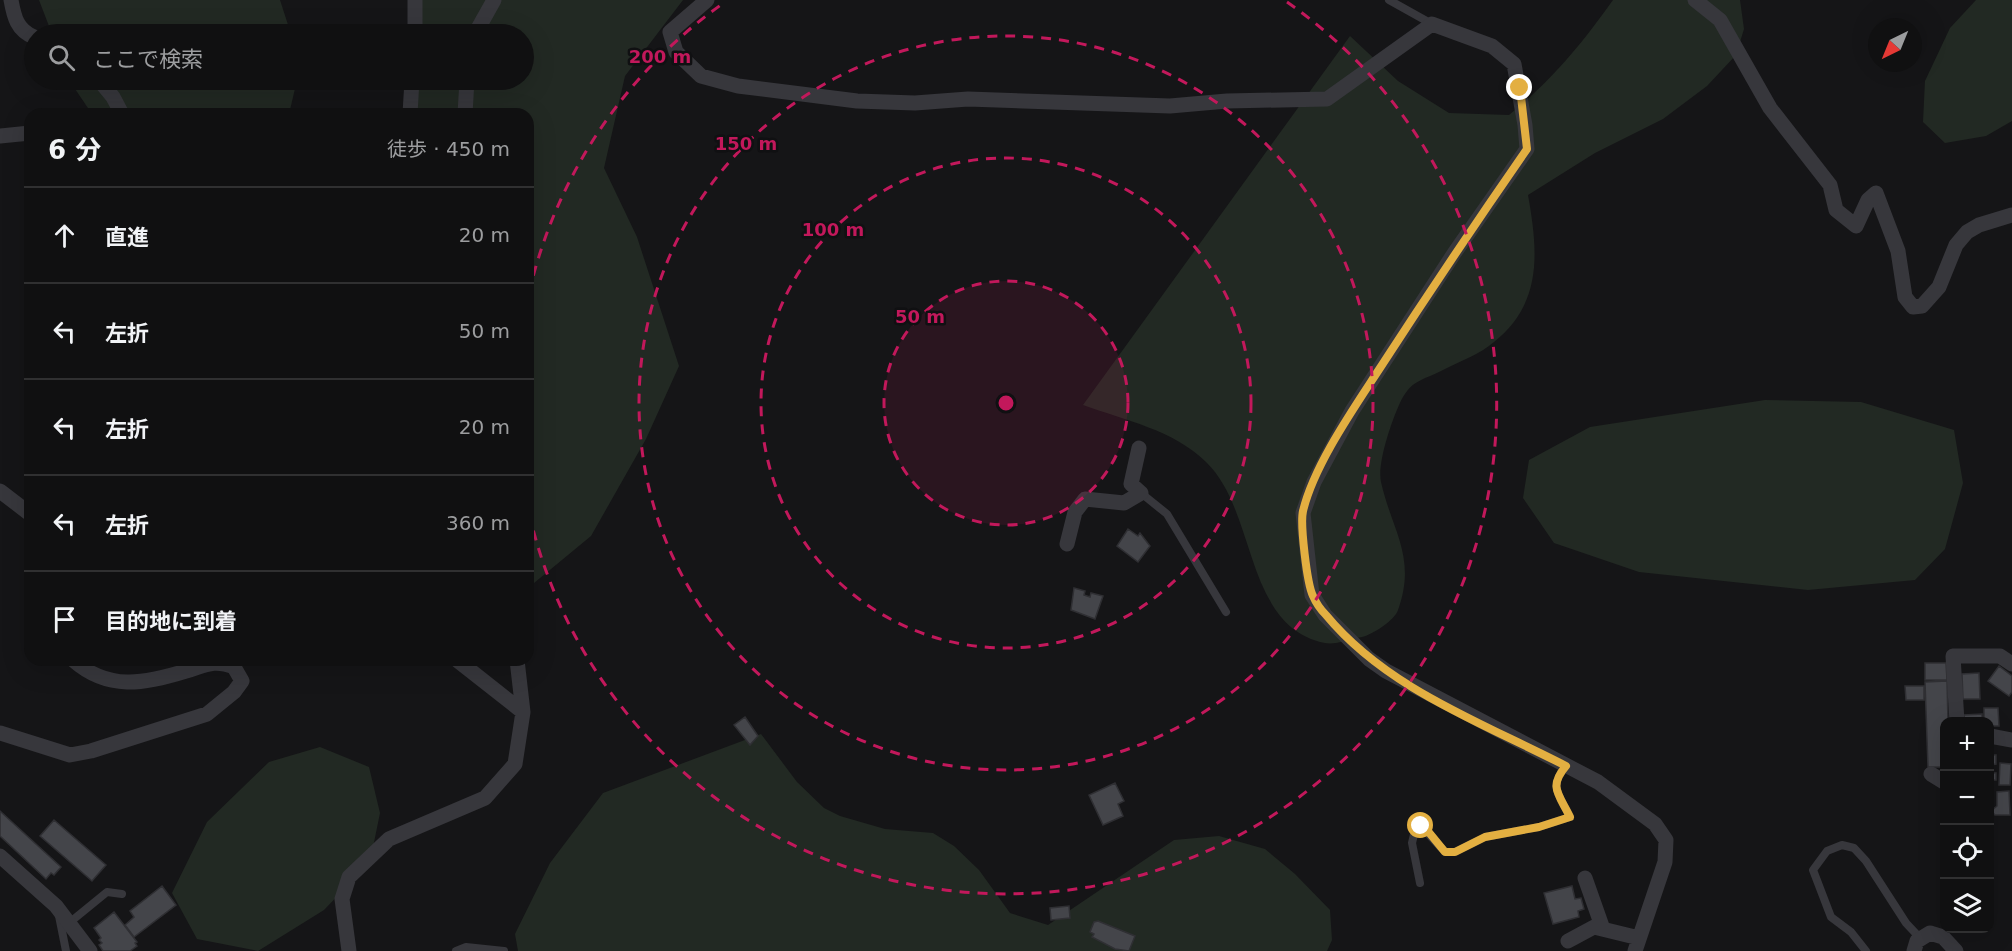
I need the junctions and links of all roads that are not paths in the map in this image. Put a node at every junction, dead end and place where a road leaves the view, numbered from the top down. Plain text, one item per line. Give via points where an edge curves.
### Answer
1 (11, 0) edge
2 (415, 0) edge
3 (494, 0) edge
4 (707, 0) edge
5 (1389, 0) edge
6 (1695, 0) edge
7 (415, 24) edge
8 (481, 24) edge
9 (1432, 24) junction
10 (24, 33) edge
11 (106, 90) edge
12 (411, 90) edge
13 (466, 90) edge
14 (118, 108) edge
15 (410, 108) edge
16 (465, 108) edge
17 (24, 134) edge
18 (0, 136) edge
19 (2012, 215) edge
20 (1139, 448) dead end
21 (0, 491) edge
22 (1141, 493) junction
23 (24, 509) edge
24 (1067, 544) dead end
25 (1226, 612) dead end
26 (2012, 664) edge
27 (80, 666) edge
28 (203, 666) edge
29 (232, 666) edge
30 (465, 666) edge
31 (518, 666) edge
32 (523, 712) junction
33 (1958, 717) edge
34 (0, 733) edge
35 (1994, 737) edge
36 (2012, 740) edge
37 (1566, 766) junction
38 (1931, 774) dead end
39 (1940, 780) edge
40 (0, 856) edge
41 (1585, 878) dead end
42 (1420, 883) dead end
43 (122, 894) dead end
44 (56, 906) junction
45 (69, 923) junction
46 (1603, 930) junction
47 (1568, 941) dead end
48 (1637, 945) edge
49 (1917, 945) edge
50 (66, 951) edge
51 (90, 951) edge
52 (349, 951) edge
53 (456, 951) edge
54 (504, 951) edge
55 (1866, 951) edge
56 (1956, 951) edge

1 - 10 street via 15,20
2 - 7 street
3 - 8 street
4 - 9 street via 670,32 676,52 701,76 738,87 857,101 968,99 1170,106 1227,100 1327,99
5 - 9 lane
6 - 19 street via 1720,20 1770,108 1830,185 1836,210 1856,226 1868,200 1876,193 1898,250 1905,297 1913,307 1922,306 1939,287 1956,245 1967,232
9 - 37 street via 1492,45 1514,64 1527,149 1352,411 1314,482 1303,513 1306,564 1312,595 1325,615 1369,659 1408,686
11 - 14 street
12 - 15 street
13 - 16 street
17 - 18 street
20 - 22 street via 1131,484
21 - 23 street
22 - 24 street via 1124,503 1085,500 1075,512
22 - 25 lane via 1167,514
26 - 33 street via 2000,656 1953,656
27 - 28 street via 114,682 157,680
29 - 34 street via 242,681 207,714 92,751 70,755
30 - 32 street
31 - 32 street
32 - 52 street via 515,764 485,798 389,839 349,877 342,899
35 - 36 street
37 - 42 lane via 1556,778 1556,787 1570,817 1485,837 1455,852 1445,852 1421,826 1415,830 1412,843
37 - 48 street via 1598,782 1655,824 1666,840 1665,862
38 - 39 street
40 - 44 street
41 - 46 street
43 - 45 lane via 107,892
44 - 45 street
44 - 50 lane
45 - 51 street
46 - 47 street via 1594,927
46 - 48 street
49 - 55 lane via 1866,861 1854,848 1842,845 1827,850 1813,870 1831,917 1851,932
49 - 56 street via 1930,933 1943,937
53 - 54 lane via 466,947

